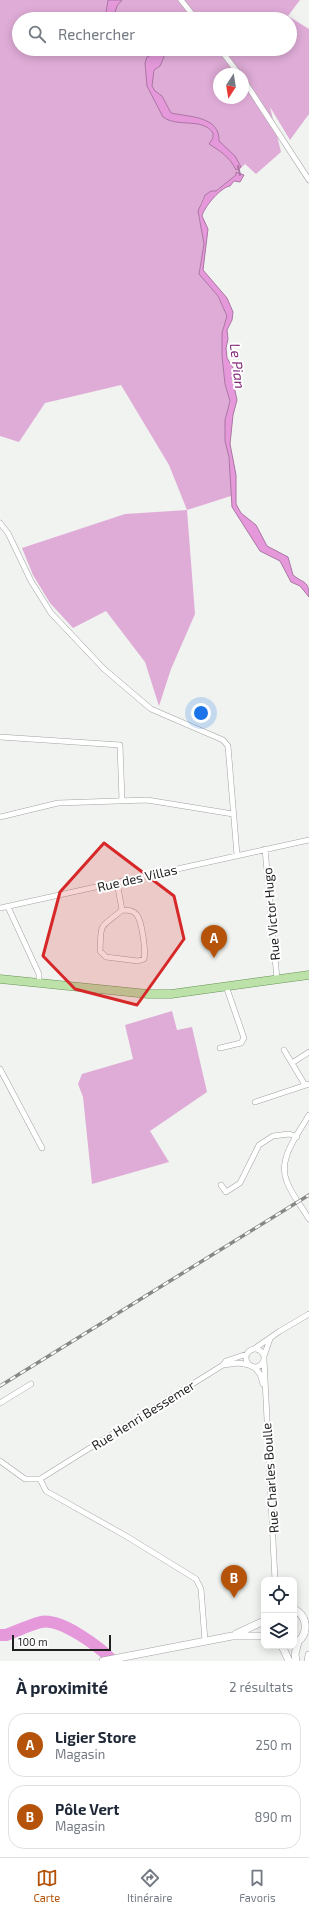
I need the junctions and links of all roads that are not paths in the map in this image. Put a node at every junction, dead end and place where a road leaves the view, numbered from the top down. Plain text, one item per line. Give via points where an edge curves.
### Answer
1 (181, 0) edge
2 (190, 12) edge
3 (225, 56) edge
4 (234, 68) edge
5 (249, 88) edge
6 (309, 180) edge
7 (0, 523) edge
8 (0, 737) edge
9 (122, 800) junction
10 (233, 814) junction
11 (0, 817) edge
12 (309, 840) edge
13 (266, 849) junction
14 (237, 855) junction
15 (117, 882) junction
16 (8, 907) junction
17 (0, 908) edge
18 (122, 910) junction
19 (309, 974) edge
20 (0, 979) edge
21 (277, 979) junction
22 (39, 983) junction
23 (226, 986) junction
24 (220, 1048) dead end
25 (284, 1050) dead end
26 (309, 1052) edge
27 (292, 1063) junction
28 (0, 1069) edge
29 (307, 1084) edge
30 (255, 1102) dead end
31 (309, 1115) edge
32 (297, 1137) junction
33 (42, 1148) dead end
34 (221, 1185) dead end
35 (309, 1219) edge
36 (309, 1314) edge
37 (270, 1339) junction
38 (254, 1349) junction
39 (247, 1354) junction
40 (264, 1357) junction
41 (223, 1365) junction
42 (252, 1366) junction
43 (31, 1384) dead end
44 (264, 1387) junction
45 (0, 1403) edge
46 (0, 1460) edge
47 (40, 1479) junction
48 (276, 1570) junction
49 (275, 1577) edge
50 (278, 1577) edge
51 (297, 1611) edge
52 (306, 1618) edge
53 (261, 1622) edge
54 (232, 1636) junction
55 (261, 1636) edge
56 (301, 1639) edge
57 (206, 1641) junction
58 (283, 1649) edge
59 (309, 1655) edge
60 (103, 1661) edge
61 (289, 1661) edge
62 (296, 1661) edge
63 (308, 1661) edge

1 - 2 street
3 - 4 street
5 - 6 street
7 - 10 street via 8,533 31,581 51,613 104,669 151,709 223,740 228,746
8 - 9 street via 120,745
9 - 10 street via 148,800
9 - 11 street via 58,804
10 - 14 street
12 - 13 street, Rue des Villas
13 - 14 street, Rue des Villas
13 - 21 street, Rue Victor Hugo
14 - 15 street, Rue des Villas
15 - 16 street, Rue des Villas
15 - 18 street
16 - 17 street, Rue des Villas
16 - 22 street via 39,974
18 - 18 street via 102,924 100,951 106,958 144,959 146,952 138,916 133,911
19 - 21 main road
20 - 22 main road
21 - 23 main road
22 - 23 main road via 148,994 171,994
23 - 24 street via 244,1038 241,1043
25 - 27 street
26 - 27 street
27 - 29 street
28 - 33 street
29 - 30 street
31 - 32 street
32 - 34 street via 289,1134 274,1136 259,1144 240,1183 226,1192
32 - 35 street via 285,1160 284,1170 287,1182
36 - 37 street, Rue Henri Bessemer
37 - 38 street, Rue Henri Bessemer
37 - 40 street
38 - 39 street, Rue Henri Bessemer
38 - 40 street via 261,1351
39 - 41 street, Rue Henri Bessemer via 226,1361
39 - 42 street via 247,1362
40 - 42 street via 259,1366
40 - 44 street, Rue Charles Boulle
41 - 42 street via 238,1362
41 - 47 street, Rue Henri Bessemer
42 - 44 street, Rue Charles Boulle via 260,1374
43 - 45 street
44 - 48 street, Rue Charles Boulle
46 - 47 street via 26,1479
47 - 57 street via 46,1491 196,1579 201,1588
48 - 49 street, Rue Charles Boulle
48 - 50 street, Rue Charles Boulle
51 - 52 street
52 - 56 street
53 - 54 street
54 - 55 street
54 - 57 street
56 - 62 street via 295,1654
57 - 60 street
58 - 61 street
59 - 63 street

